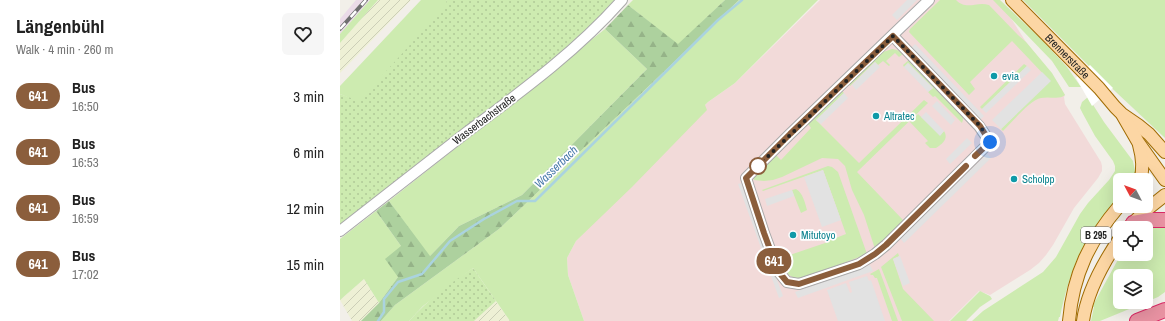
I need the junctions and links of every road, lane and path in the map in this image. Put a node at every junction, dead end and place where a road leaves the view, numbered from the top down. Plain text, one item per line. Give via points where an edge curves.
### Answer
1 (622, 0) edge
2 (929, 0) edge
3 (1012, 0) edge
4 (893, 36) junction
5 (1122, 114) junction
6 (1138, 142) junction
7 (1163, 147) edge
8 (1142, 173) edge
9 (1163, 173) edge
10 (1153, 178) edge
11 (1165, 195) edge
12 (1114, 213) edge
13 (1165, 220) edge
14 (1135, 221) edge
15 (1146, 221) edge
16 (340, 231) edge
17 (1113, 249) edge
18 (1165, 299) edge
19 (1159, 312) edge
20 (1084, 316) edge
21 (1069, 318) edge
22 (1137, 321) edge

1 - 16 street, Wasserbachstraße via 569,52 512,99
2 - 4 street
3 - 5 main road, Brennerstraße
4 - 4 street via 746,178 778,271 787,282 799,284 859,264 875,254 990,142 980,126
5 - 6 main road, Brennerstraße
5 - 7 main road, Brennerstraße
6 - 8 main road via 1142,155
6 - 9 main road, Brennerstraße
9 - 10 main road
11 - 14 main road
12 - 21 main road, B 295 via 1087,252 1074,289
13 - 15 highway
17 - 20 main road, B 295 via 1098,274
18 - 19 highway
19 - 22 highway

